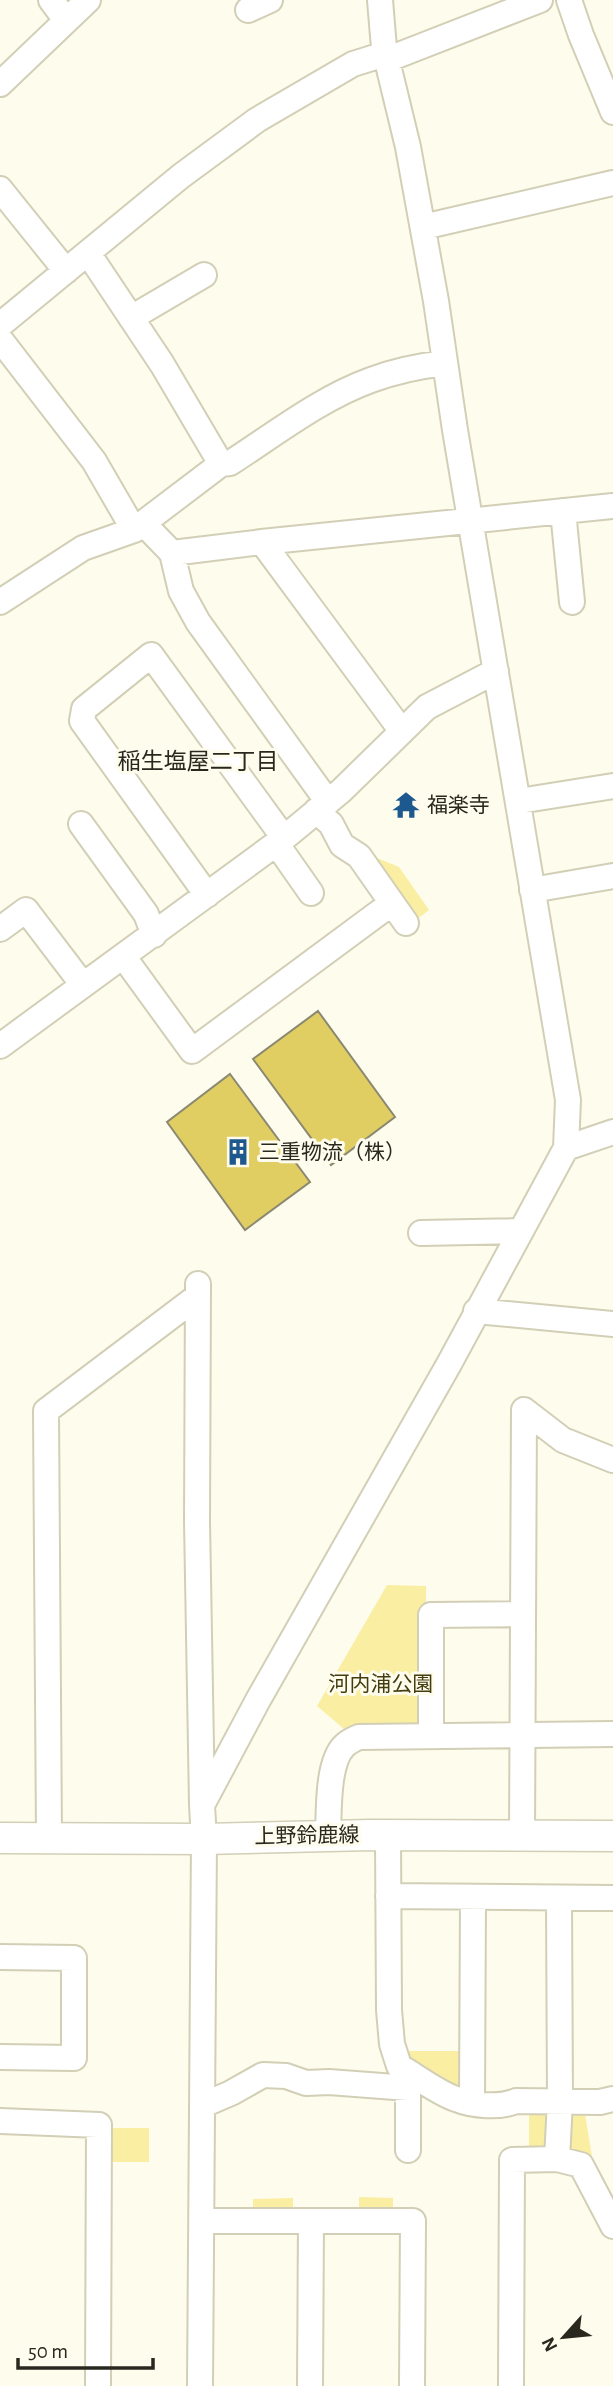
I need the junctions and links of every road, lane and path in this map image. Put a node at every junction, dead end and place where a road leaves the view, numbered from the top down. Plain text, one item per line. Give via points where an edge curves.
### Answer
1 (51, 0) edge
2 (88, 0) edge
3 (380, 0) edge
4 (540, 0) edge
5 (569, 0) edge
6 (66, 20) junction
7 (386, 57) junction
8 (0, 84) edge
9 (613, 112) edge
10 (613, 183) edge
11 (0, 190) edge
12 (423, 227) junction
13 (88, 253) junction
14 (66, 271) junction
15 (204, 275) dead end
16 (131, 318) junction
17 (0, 325) edge
18 (0, 339) edge
19 (445, 363) junction
20 (221, 464) junction
21 (613, 506) edge
22 (563, 511) junction
23 (471, 520) junction
24 (138, 527) junction
25 (262, 542) junction
26 (172, 553) junction
27 (0, 602) edge
28 (572, 602) dead end
29 (496, 671) junction
30 (401, 730) junction
31 (613, 786) edge
32 (519, 801) junction
33 (322, 806) junction
34 (81, 824) dead end
35 (280, 841) junction
36 (613, 876) edge
37 (532, 890) junction
38 (311, 893) dead end
39 (207, 895) junction
40 (0, 929) edge
41 (154, 934) junction
42 (123, 956) junction
43 (83, 985) junction
44 (0, 1046) edge
45 (613, 1132) edge
46 (566, 1147) junction
47 (521, 1231) junction
48 (421, 1233) dead end
49 (476, 1311) junction
50 (613, 1324) edge
51 (613, 1460) edge
52 (522, 1614) junction
53 (613, 1734) edge
54 (431, 1736) junction
55 (520, 1736) junction
56 (202, 1805) junction
57 (328, 1835) junction
58 (613, 1836) edge
59 (388, 1837) junction
60 (522, 1837) junction
61 (0, 1838) edge
62 (49, 1838) junction
63 (204, 1839) junction
64 (388, 1896) junction
65 (473, 1898) junction
66 (559, 1898) junction
67 (613, 1898) edge
68 (0, 1957) edge
69 (0, 2057) edge
70 (613, 2099) edge
71 (560, 2101) junction
72 (472, 2102) junction
73 (203, 2105) junction
74 (0, 2122) edge
75 (408, 2150) dead end
76 (557, 2159) junction
77 (611, 2218) edge
78 (202, 2221) junction
79 (311, 2221) junction
80 (98, 2386) edge
81 (200, 2386) edge
82 (310, 2386) edge
83 (412, 2386) edge
84 (511, 2386) edge

1 - 6 street
2 - 6 street
3 - 7 street
4 - 7 street
5 - 9 street
6 - 8 street
7 - 12 street
7 - 13 street via 353,64 257,120
10 - 12 street
11 - 14 street
12 - 19 street
13 - 14 street
13 - 16 street
14 - 17 street
15 - 16 street
16 - 20 street
18 - 24 street via 94,461
19 - 20 street via 407,368 368,381 329,400 230,463
19 - 23 street
20 - 24 street
21 - 22 street
22 - 23 street
22 - 28 street
23 - 25 street
23 - 29 street
24 - 26 street
24 - 27 street via 83,548
25 - 26 street
25 - 30 street
26 - 33 street via 181,592 198,622
29 - 30 street via 439,699
29 - 32 street
30 - 33 street
31 - 32 street
32 - 37 street
33 - 35 street
33 - 42 street via 342,845 359,856 399,913 192,1051
34 - 41 street via 146,914
35 - 38 street
35 - 39 street
35 - 39 street via 151,656 84,709 82,722
36 - 37 street
37 - 46 street via 568,1100
39 - 41 street
40 - 43 street via 26,910
41 - 42 street
42 - 43 street
43 - 44 street
45 - 46 street
46 - 47 street
47 - 48 street
47 - 49 street
49 - 50 street
49 - 56 street
51 - 52 street via 562,1440 524,1410
52 - 54 street via 432,1615
52 - 55 street
53 - 55 street
54 - 55 street
54 - 57 street via 359,1737 345,1744 329,1786
55 - 60 street
56 - 62 street via 198,1290 46,1412
56 - 63 street
57 - 59 main road, 上野鈴鹿線
57 - 63 main road, 上野鈴鹿線
58 - 60 main road, 上野鈴鹿線
59 - 60 main road, 上野鈴鹿線
59 - 64 street
61 - 62 main road, 上野鈴鹿線
62 - 63 main road, 上野鈴鹿線
63 - 73 street
64 - 65 street
64 - 72 street via 389,2010 399,2066 456,2099
65 - 66 street
65 - 72 street
66 - 67 street
66 - 71 street
68 - 69 street via 74,1958 74,2058
70 - 71 street
71 - 72 street via 516,2101 505,2106
71 - 76 street
73 - 75 street via 263,2075 306,2083 408,2088
73 - 78 street
74 - 80 street via 99,2125
76 - 77 street via 581,2165
76 - 84 street via 512,2160
78 - 79 street
78 - 81 street
79 - 82 street
79 - 83 street via 413,2221

